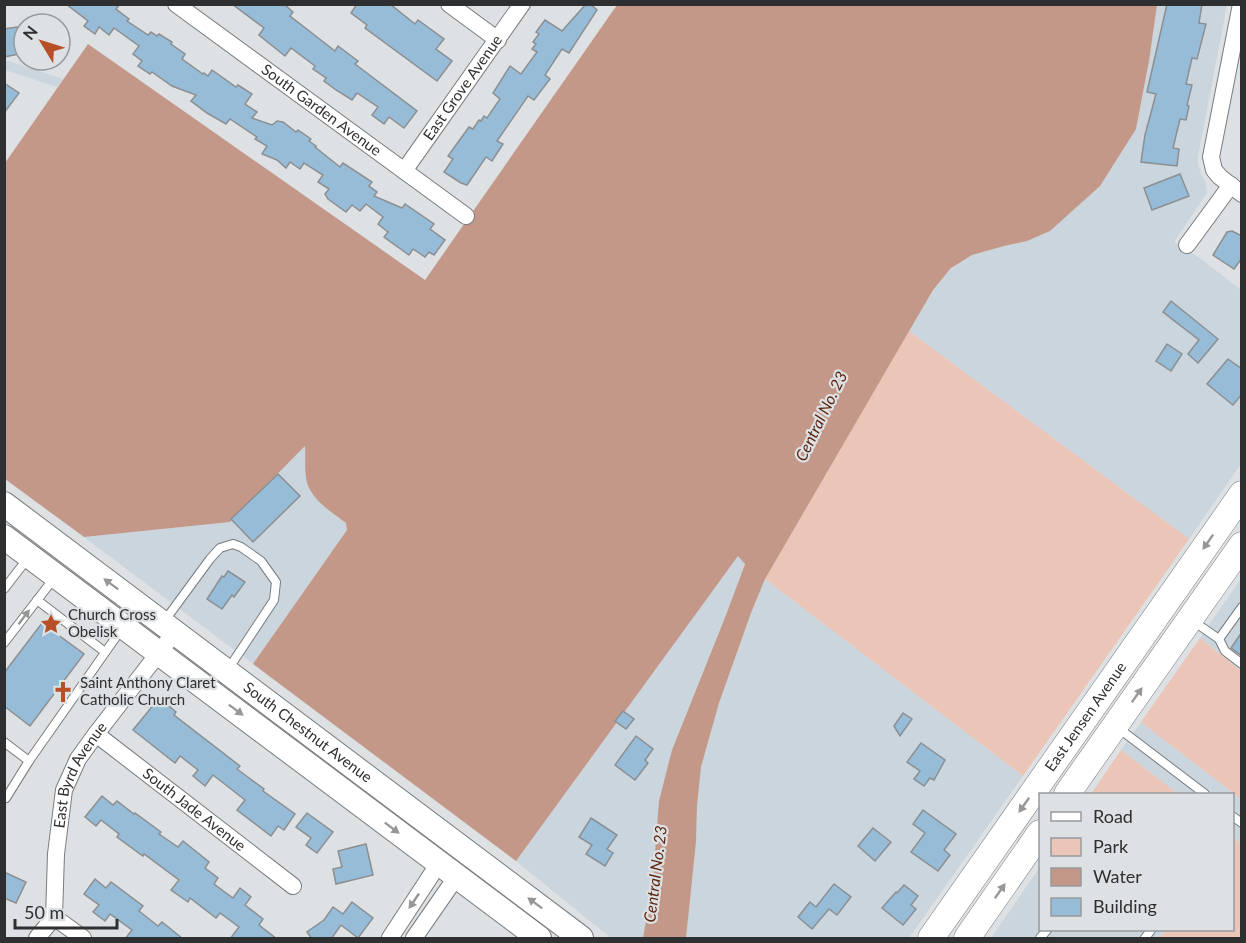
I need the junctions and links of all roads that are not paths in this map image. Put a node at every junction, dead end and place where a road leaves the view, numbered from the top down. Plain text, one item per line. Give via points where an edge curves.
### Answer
1 (176, 4) edge
2 (449, 4) edge
3 (522, 4) edge
4 (1241, 4) edge
5 (498, 40) junction
6 (404, 171) junction
7 (1236, 190) edge
8 (466, 216) dead end
9 (1187, 245) dead end
10 (1242, 494) edge
11 (4, 504) edge
12 (4, 537) edge
13 (1240, 549) edge
14 (30, 556) junction
15 (56, 575) junction
16 (5, 588) edge
17 (37, 600) junction
18 (1242, 607) edge
19 (1190, 619) junction
20 (124, 626) junction
21 (169, 628) junction
22 (1219, 639) junction
23 (4, 643) edge
24 (105, 652) junction
25 (159, 652) junction
26 (1242, 664) edge
27 (226, 671) junction
28 (1115, 725) junction
29 (96, 734) junction
30 (4, 742) edge
31 (29, 761) junction
32 (1068, 793) edge
33 (1201, 793) edge
34 (4, 797) edge
35 (1039, 836) edge
36 (448, 870) junction
37 (292, 886) dead end
38 (54, 917) junction
39 (38, 939) edge
40 (83, 939) edge
41 (390, 939) edge
42 (414, 939) edge
43 (539, 939) edge
44 (581, 939) edge
45 (932, 939) edge
46 (967, 939) edge

1 - 6 street, South Garden Avenue
2 - 5 street
3 - 5 street, East Grove Avenue
4 - 7 street via 1211,157 1214,170
5 - 6 street, East Grove Avenue
6 - 8 street, South Garden Avenue
7 - 9 street
10 -> 45 main road, East Jensen Avenue
21 -> 11 main road, South Chestnut Avenue
12 - 14 main road, South Chestnut Avenue
13 - 19 main road, East Jensen Avenue
14 - 15 main road, South Chestnut Avenue
14 - 16 lane
15 - 17 lane
15 - 20 main road, South Chestnut Avenue
23 -> 17 lane
17 - 24 lane
18 - 22 lane
19 - 22 lane
28 -> 19 main road, East Jensen Avenue
20 - 24 lane
20 - 25 main road, South Chestnut Avenue
21 - 25 street, East Byrd Avenue
21 - 27 main road, South Chestnut Avenue
21 - 27 lane via 210,559 220,548 242,546 261,561 276,582 274,600
22 - 26 lane via 1225,651
24 - 31 lane
25 - 29 street, East Byrd Avenue
25 -> 36 main road, South Chestnut Avenue
44 -> 27 main road, South Chestnut Avenue
28 - 32 main road, East Jensen Avenue
28 - 33 lane
29 - 37 street, South Jade Avenue
29 - 38 street, East Byrd Avenue via 78,759 64,790
30 - 31 lane
31 - 34 lane
46 -> 35 main road
36 -> 41 street
36 - 42 street
36 - 43 main road, South Chestnut Avenue
38 - 39 street
38 - 40 street

